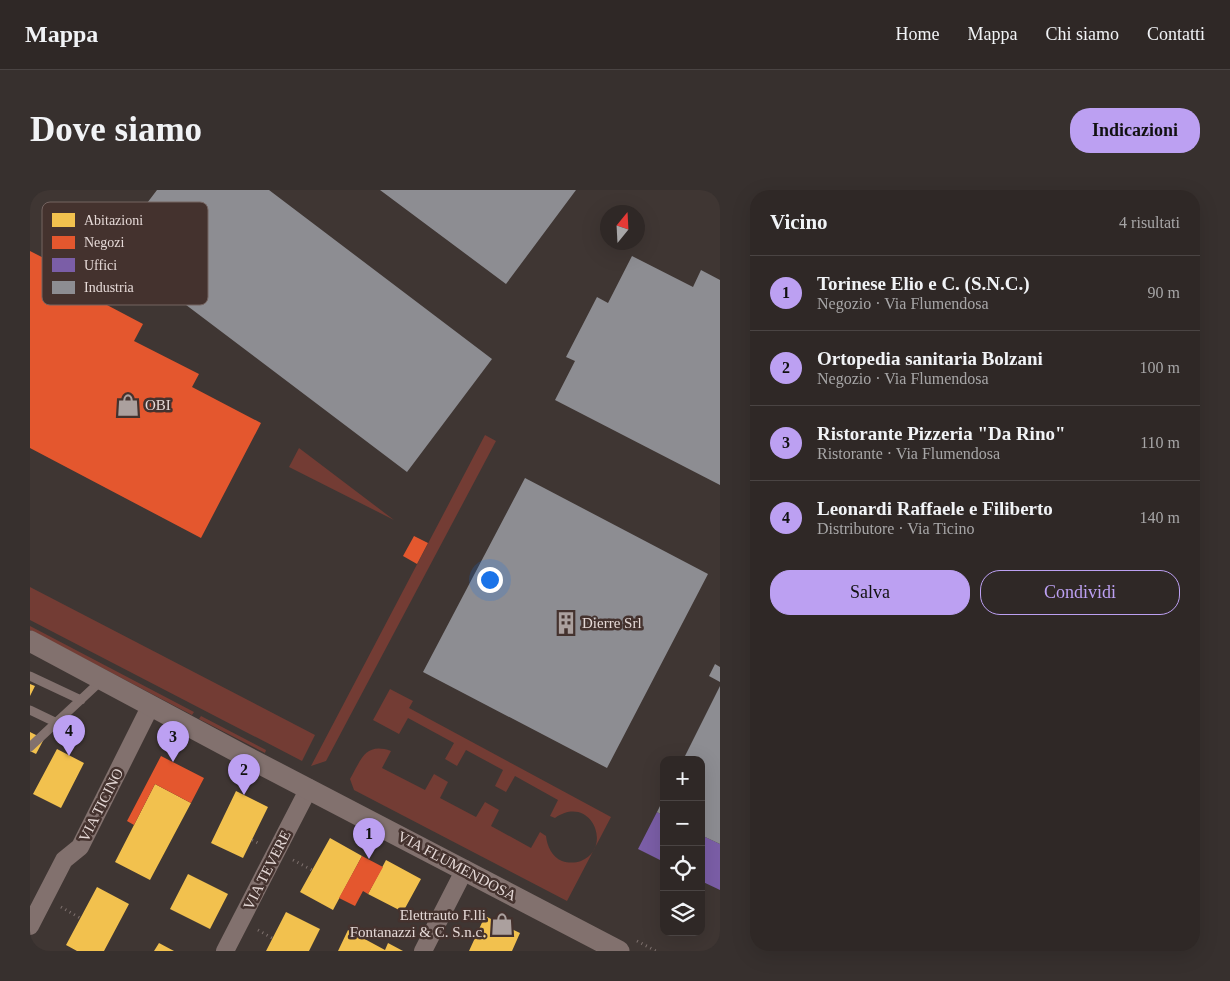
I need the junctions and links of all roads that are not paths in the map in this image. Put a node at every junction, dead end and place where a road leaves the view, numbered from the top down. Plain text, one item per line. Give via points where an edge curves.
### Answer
1 (30, 641) edge
2 (30, 676) edge
3 (103, 679) junction
4 (81, 700) junction
5 (152, 706) junction
6 (30, 710) edge
7 (56, 723) junction
8 (34, 738) edge
9 (30, 747) edge
10 (309, 788) junction
11 (465, 869) junction
12 (30, 926) edge
13 (225, 951) edge
14 (423, 951) edge
15 (618, 951) edge

1 - 3 street, VIA FLUMENDOSA
2 - 4 lane
3 - 4 lane
3 - 5 street, VIA FLUMENDOSA
4 - 7 lane
5 - 10 street, VIA FLUMENDOSA
5 - 12 street, VIA TICINO via 80,847 64,860
6 - 7 lane
7 - 8 lane
8 - 9 lane
10 - 11 street, VIA FLUMENDOSA
10 - 13 street, VIA TEVERE
11 - 14 street
11 - 15 street, VIA FLUMENDOSA

